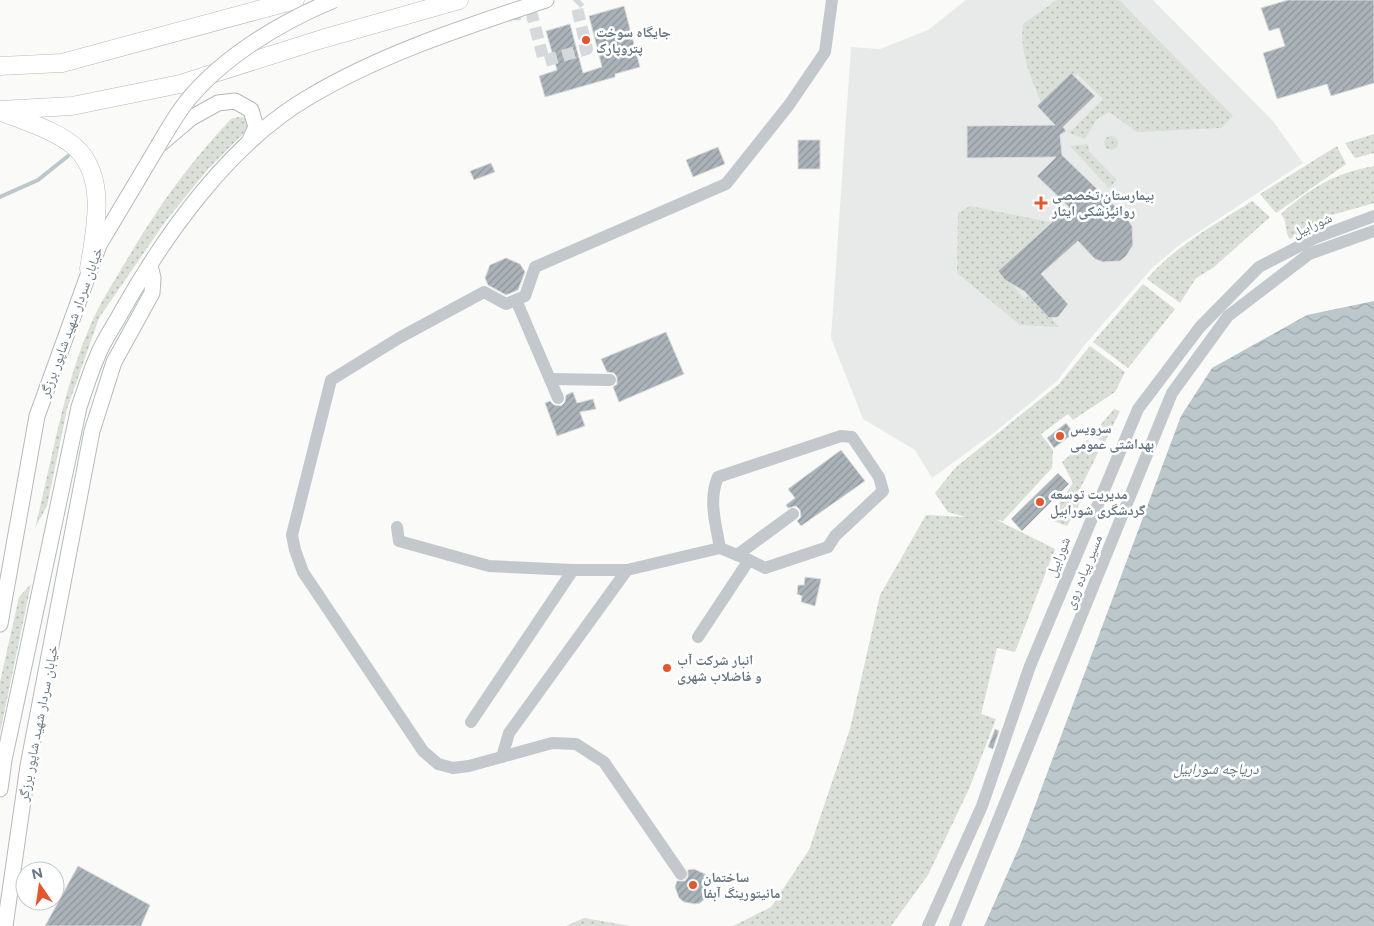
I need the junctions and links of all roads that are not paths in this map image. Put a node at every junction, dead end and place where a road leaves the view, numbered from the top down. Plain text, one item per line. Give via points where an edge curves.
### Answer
1 (295, 0) edge
2 (334, 0) edge
3 (459, 0) edge
4 (546, 0) edge
5 (832, 0) edge
6 (0, 66) edge
7 (0, 111) edge
8 (249, 142) junction
9 (158, 146) junction
10 (1374, 216) edge
11 (1374, 231) edge
12 (150, 265) junction
13 (89, 269) junction
14 (516, 300) junction
15 (550, 379) junction
16 (610, 380) dead end
17 (558, 398) dead end
18 (793, 514) dead end
19 (397, 527) dead end
20 (720, 548) junction
21 (737, 555) junction
22 (750, 560) junction
23 (573, 570) junction
24 (627, 570) junction
25 (0, 624) edge
26 (698, 637) dead end
27 (471, 722) dead end
28 (502, 757) junction
29 (0, 789) edge
30 (681, 874) dead end
31 (5, 926) edge
32 (928, 926) edge
33 (955, 926) edge

1 - 6 highway via 62,63
2 - 9 main road, خیابان سردار شهید شاپور برزگر, bridge via 280,24 219,70 187,101
3 - 7 highway via 180,84 72,106
4 - 8 main road, خیابان سردار شهید شاپور برزگر via 452,31 335,82 288,110
5 - 14 street via 826,52 789,105 726,184 535,267 525,296
7 - 13 highway via 50,132 78,149 90,166 97,215
8 - 9 main road via 256,127 250,110 244,104 226,100 199,113
8 - 12 main road, خیابان سردار شهید شاپور برزگر via 199,197
9 - 13 main road, خیابان سردار شهید شاپور برزگر via 99,245
10 - 32 street, شورابیل via 1315,238 1259,267 1200,327 1138,409 1030,666 982,806
11 - 33 street, مسیر پیاده روی via 1309,254 1228,316 1172,393
12 - 29 main road, خیابان سردار شهید شاپور برزگر via 97,356 79,407
12 - 31 main road, خیابان سردار شهید شاپور برزگر via 152,293 114,362 92,431 28,766
13 - 25 main road, خیابان سردار شهید شاپور برزگر via 37,416
14 - 15 street
14 - 28 street via 506,304 484,292 331,380 292,535 303,572 423,751 438,764 453,768
15 - 16 street
15 - 17 street
18 - 21 street
19 - 23 street via 400,541 489,566
20 - 21 street
20 - 22 street via 713,509 713,489 718,477 841,436 852,437 874,469 883,491 835,536 828,547 765,568
20 - 24 street
21 - 22 street
22 - 26 street
23 - 24 street
23 - 27 street
24 - 28 street via 509,733
28 - 30 street via 552,743 576,744 592,753 604,762

